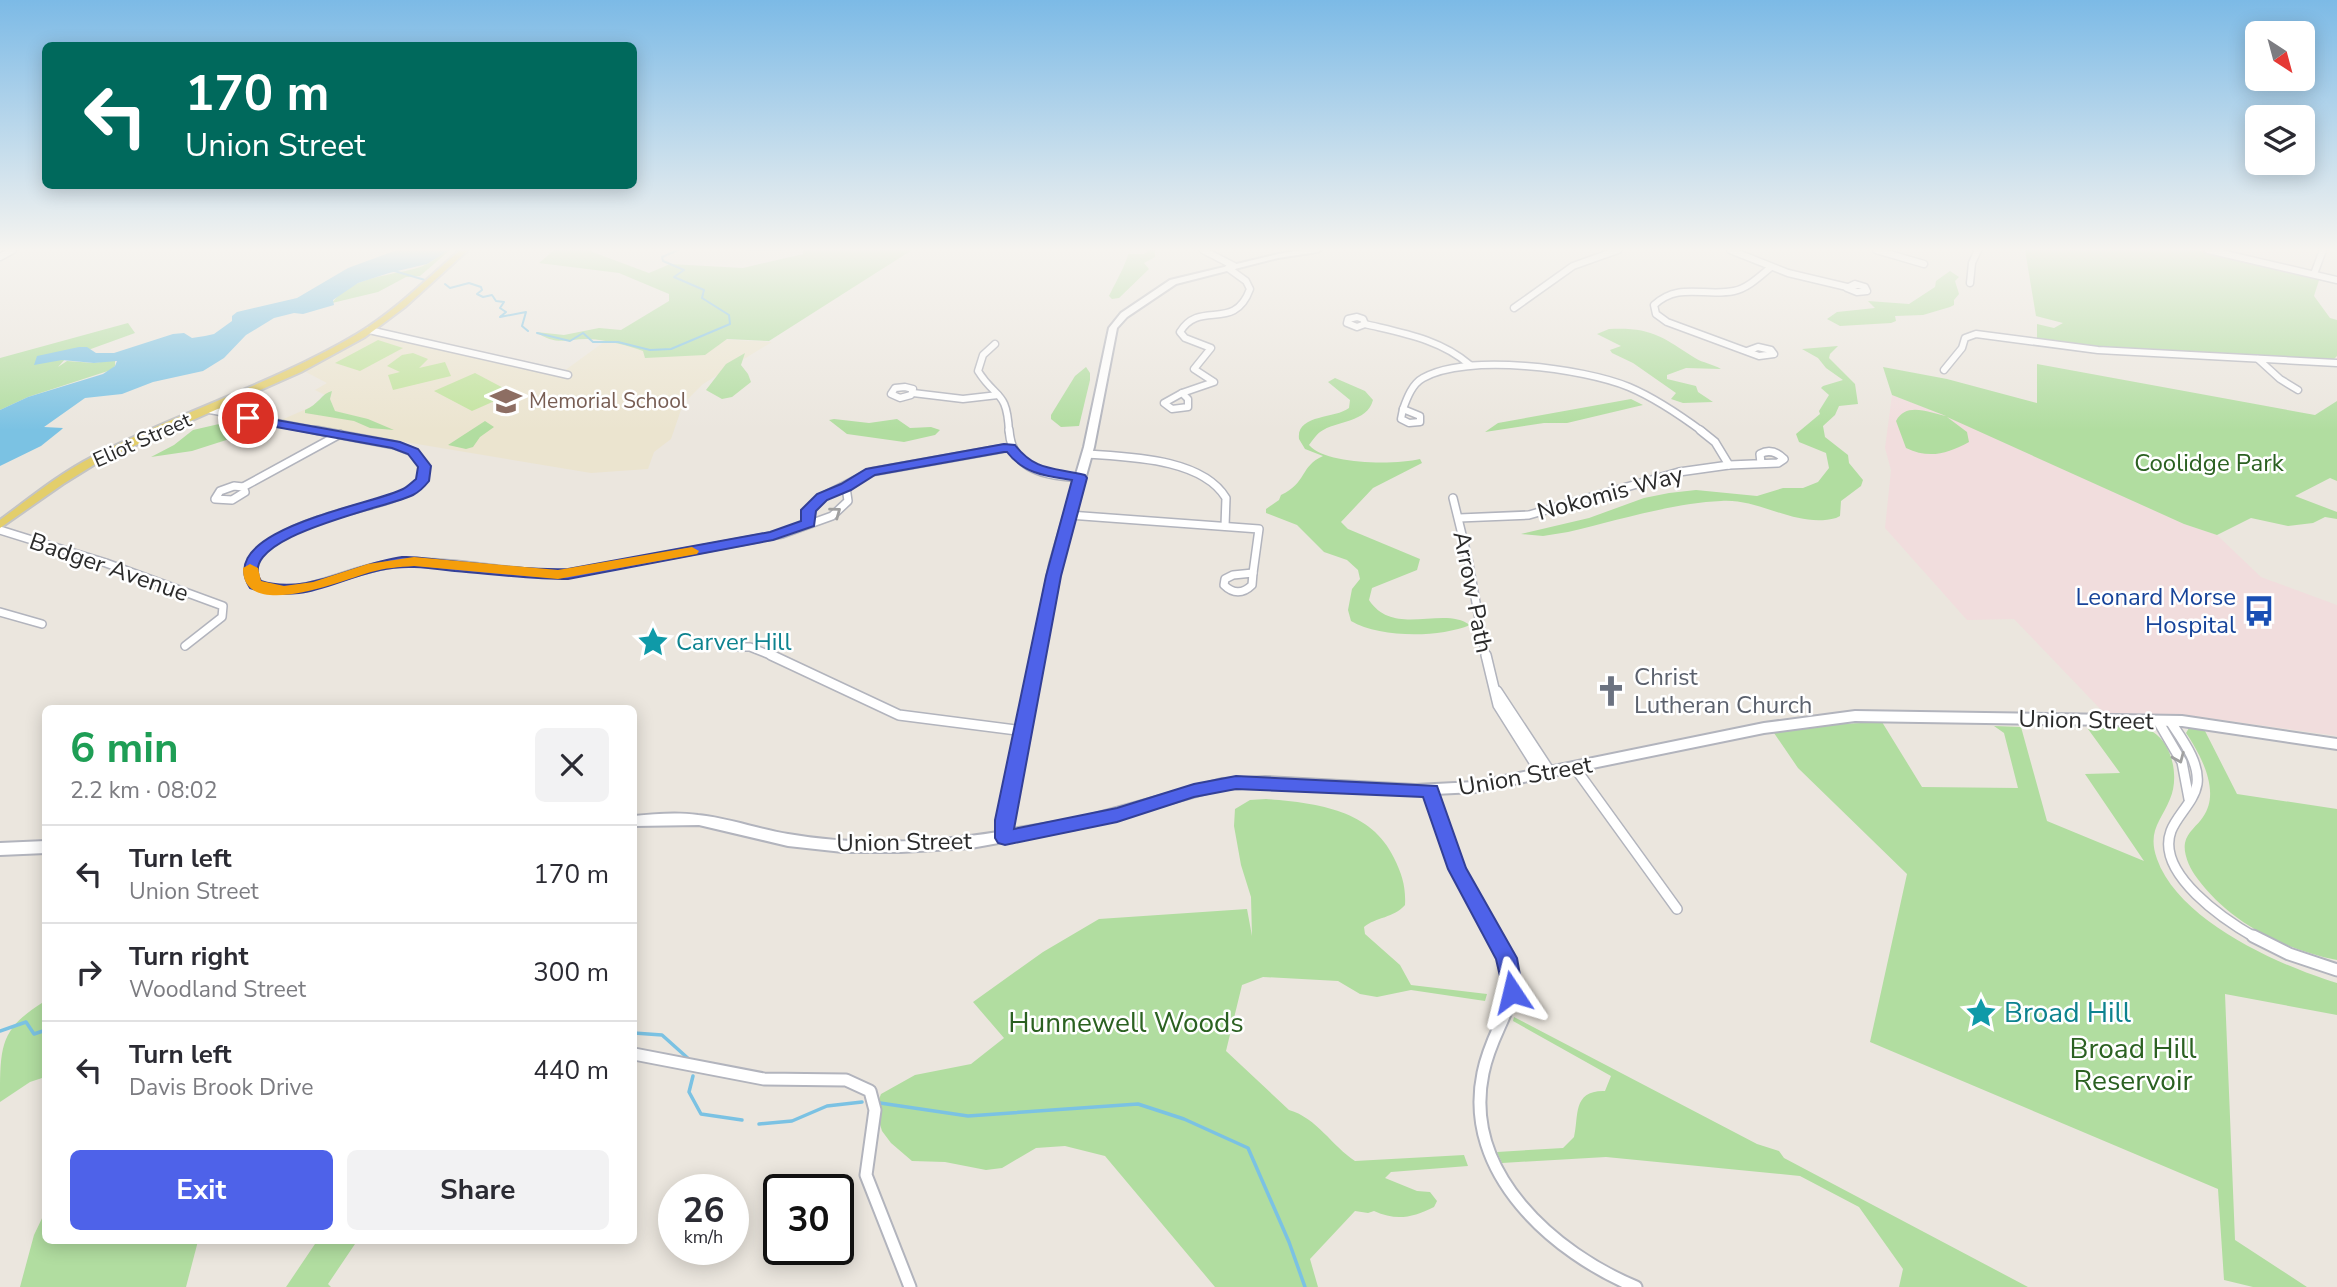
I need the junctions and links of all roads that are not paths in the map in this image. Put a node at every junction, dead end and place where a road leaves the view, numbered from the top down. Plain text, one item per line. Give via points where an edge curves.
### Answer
1 (393, 310) edge
2 (1133, 310) edge
3 (1232, 310) edge
4 (1655, 310) edge
5 (1365, 324) dead end
6 (369, 330) junction
7 (995, 344) dead end
8 (1746, 351) dead end
9 (2258, 359) junction
10 (2337, 363) edge
11 (1470, 365) junction
12 (1944, 370) dead end
13 (568, 374) dead end
14 (2298, 390) dead end
15 (913, 393) dead end
16 (1181, 393) dead end
17 (998, 395) junction
18 (1403, 409) dead end
19 (210, 410) junction
20 (340, 434) junction
21 (1011, 447) junction
22 (1087, 454) junction
23 (1760, 463) dead end
24 (1730, 465) junction
25 (1080, 478) junction
26 (243, 487) dead end
27 (846, 487) junction
28 (1453, 498) dead end
29 (1069, 515) junction
30 (1459, 518) junction
31 (808, 523) junction
32 (1224, 526) junction
33 (0, 528) edge
34 (1254, 573) dead end
35 (0, 612) edge
36 (42, 624) dead end
37 (185, 646) dead end
38 (733, 647) dead end
39 (2164, 721) junction
40 (1024, 731) junction
41 (2337, 744) edge
42 (1575, 768) junction
43 (1547, 774) junction
44 (1430, 790) junction
45 (637, 821) edge
46 (1005, 838) junction
47 (42, 847) edge
48 (0, 849) edge
49 (1677, 909) dead end
50 (2337, 970) edge
51 (637, 1055) edge
52 (910, 1287) edge
53 (1636, 1287) edge

1 - 6 main road, Eliot Street
2 - 22 street via 1115,325 1110,336
3 - 16 street via 1195,318 1183,326 1180,332 1185,338 1210,348 1194,369 1213,382
4 - 8 street via 1667,321
5 - 11 street via 1437,346
6 - 13 street
6 - 19 main road, Eliot Street
7 - 17 street via 976,366
9 - 10 street
9 - 12 street via 2090,349 1976,334 1965,338
9 - 14 street
11 - 18 street via 1423,378
11 - 24 street via 1570,372 1623,384 1712,439
15 - 17 street via 963,399
17 - 21 street via 1006,405
19 - 20 street
19 - 33 main road, Eliot Street via 85,465
20 - 26 street
20 - 31 street via 408,449 424,463 425,477 401,496 336,513 281,538 251,566 250,576 256,585 275,591 296,590 405,561 568,574 773,536
21 - 25 street via 1032,468
21 - 27 street via 879,469
22 - 25 street
22 - 32 street via 1140,459 1206,478 1225,495
23 - 24 street, Nokomis Way
24 - 30 street, Nokomis Way via 1669,475 1538,513
25 - 29 street
27 - 31 street via 810,508
31 -> 27 street via 832,516 846,504
28 - 30 street, Arrow Path
29 - 32 street
29 - 40 street
30 - 43 street, Arrow Path via 1502,714
32 - 34 street via 1259,529
33 - 37 street, Badger Avenue via 224,608 222,617
35 - 36 street
38 - 40 street via 750,647 770,655 899,715
39 - 41 street, Union Street
39 - 42 street, Union Street via 1841,717
39 - 50 street via 2184,744 2196,773 2197,786 2170,833 2169,849 2182,877 2225,920 2258,940
40 - 46 street
42 - 43 street, Union Street
42 - 49 street
43 - 44 street, Union Street
44 - 46 street, Union Street via 1236,782 1117,815
44 - 53 street via 1457,869 1503,949 1512,978 1510,1008 1485,1063 1480,1088 1485,1131 1495,1161 1525,1209 1557,1241 1595,1268
45 - 46 street, Union Street via 699,820 788,840 861,847
47 - 48 street
51 - 52 street via 764,1079 846,1080 870,1091 875,1110 866,1175

